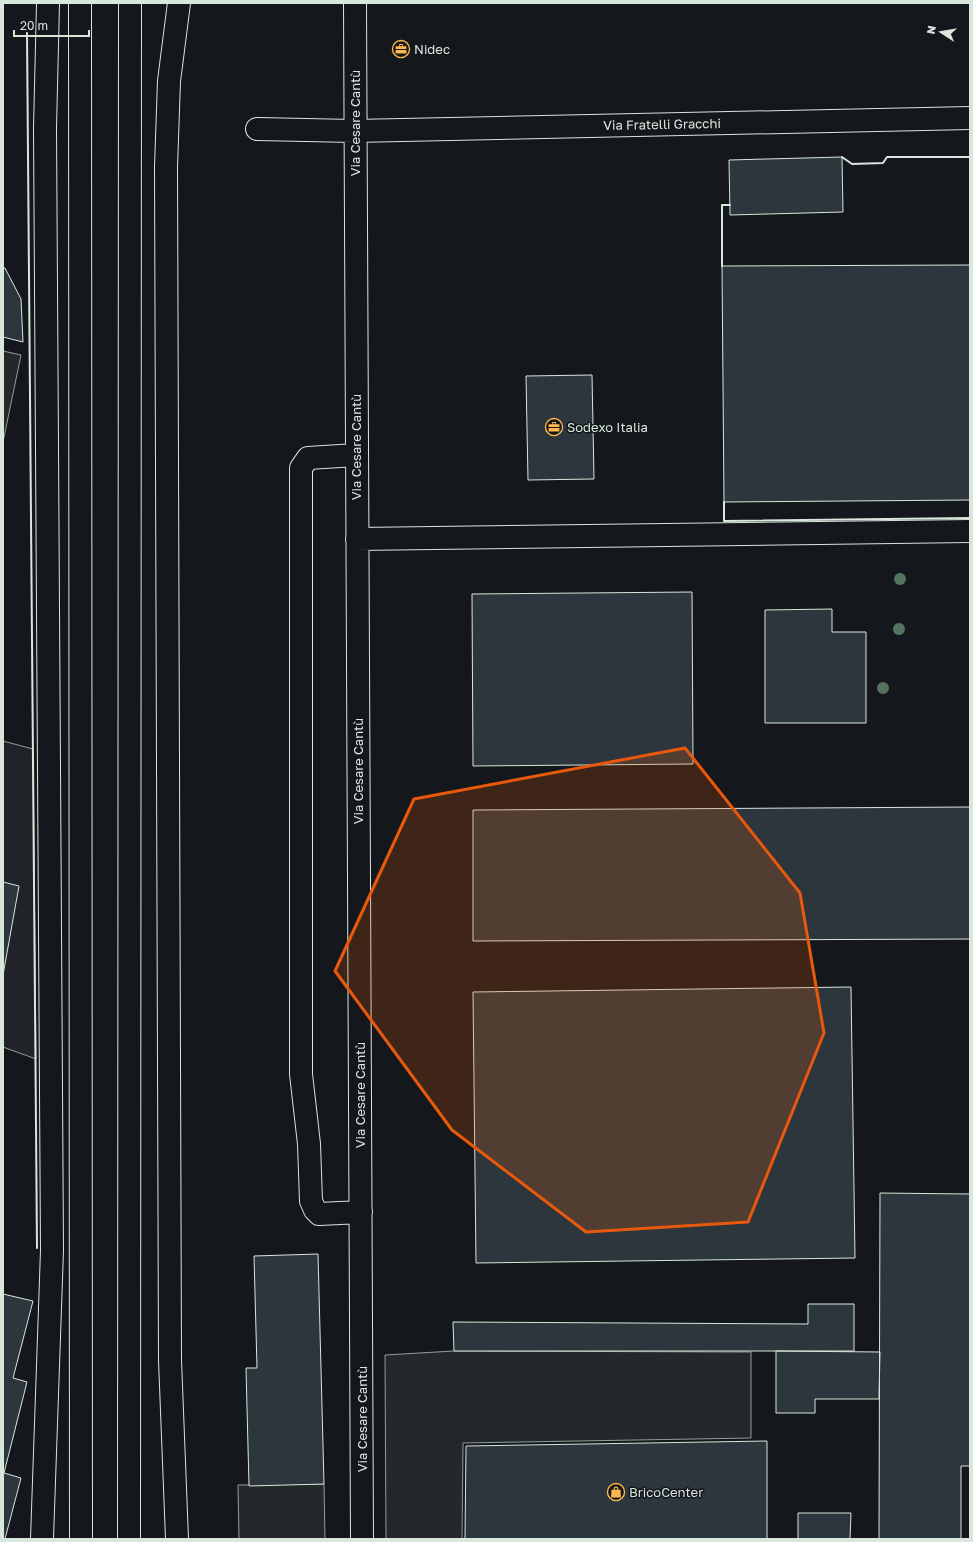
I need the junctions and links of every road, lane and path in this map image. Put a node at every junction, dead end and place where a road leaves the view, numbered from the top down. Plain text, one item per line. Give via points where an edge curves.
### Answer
1 (48, 3) edge
2 (80, 3) edge
3 (130, 3) edge
4 (179, 3) edge
5 (355, 3) edge
6 (970, 118) edge
7 (257, 129) dead end
8 (354, 131) junction
9 (356, 455) junction
10 (970, 531) edge
11 (357, 539) junction
12 (360, 1212) junction
13 (42, 1539) edge
14 (81, 1539) edge
15 (129, 1539) edge
16 (177, 1539) edge
17 (362, 1539) edge

1 - 13 main road via 45,128 52,1250
2 - 14 main road
3 - 15 main road
4 - 16 main road via 169,81 166,166 170,1360
5 - 8 main road, Via Cesare Cantù
6 - 8 main road, Via Fratelli Gracchi
7 - 8 main road, Via Fratelli Gracchi
8 - 9 main road, Via Cesare Cantù
9 - 11 main road, Via Cesare Cantù
9 - 12 main road via 308,458 301,468 301,1074 309,1144 311,1200 315,1210 319,1214
10 - 11 main road
11 - 12 main road, Via Cesare Cantù
12 - 17 main road, Via Cesare Cantù

